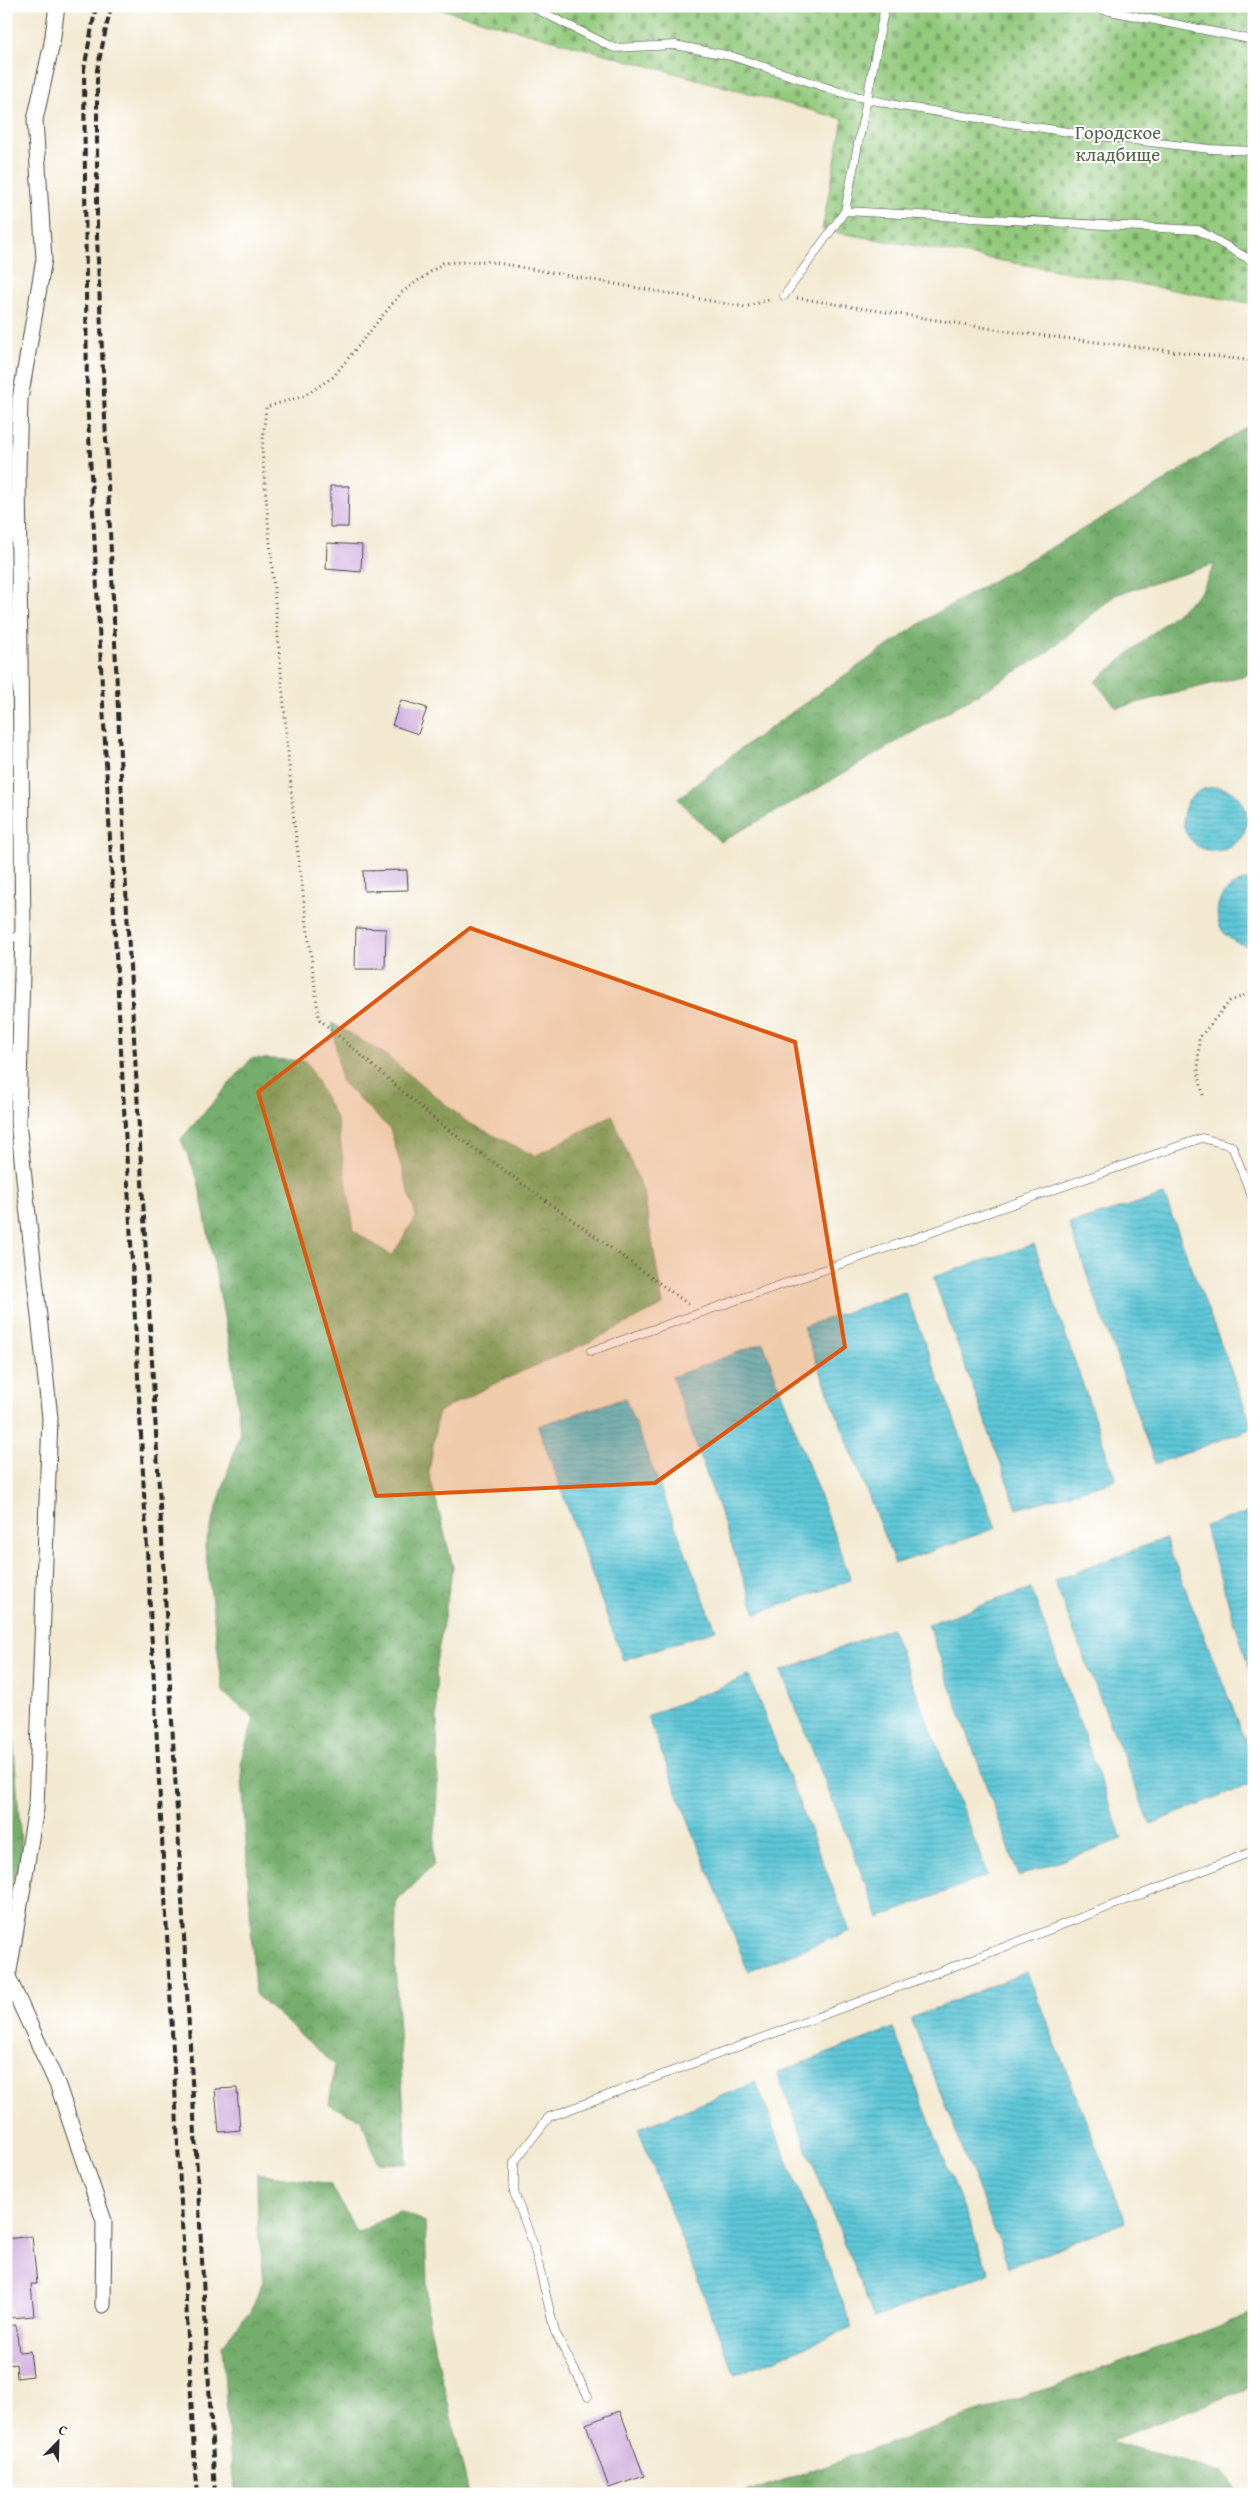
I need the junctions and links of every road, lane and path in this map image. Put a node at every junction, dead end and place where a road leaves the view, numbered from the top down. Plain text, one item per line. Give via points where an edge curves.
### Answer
1 (57, 6) edge
2 (530, 6) edge
3 (886, 6) edge
4 (1085, 6) edge
5 (1254, 40) edge
6 (867, 97) junction
7 (1254, 151) edge
8 (845, 211) junction
9 (1254, 262) edge
10 (784, 296) junction
11 (1254, 361) edge
12 (12, 469) edge
13 (23, 935) junction
14 (6, 940) edge
15 (1254, 992) edge
16 (1203, 1096) dead end
17 (1254, 1202) edge
18 (701, 1313) junction
19 (591, 1351) dead end
20 (1254, 1850) edge
21 (104, 2305) dead end
22 (588, 2396) dead end

1 - 12 street via 36,120 44,259 20,398
2 - 6 lane via 614,48 676,45 731,56 846,94
3 - 6 lane
4 - 5 lane
6 - 7 lane via 900,106 1081,134
6 - 8 lane
8 - 9 lane via 1198,230
8 - 10 lane
10 - 11 path via 1013,332
10 - 18 path via 745,307 486,262 442,262 401,293 334,377 304,396 266,406 262,450 294,822 318,1019 439,1122
12 - 13 street
13 - 14 lane
13 - 21 street via 18,1122 50,1418 36,1808 8,1977 58,2086 104,2221
15 - 16 path via 1230,1001 1199,1038 1198,1071
17 - 18 lane via 1232,1146 1202,1138
18 - 19 lane
20 - 22 lane via 971,1960 549,2117 514,2162 514,2192 534,2246 555,2332

